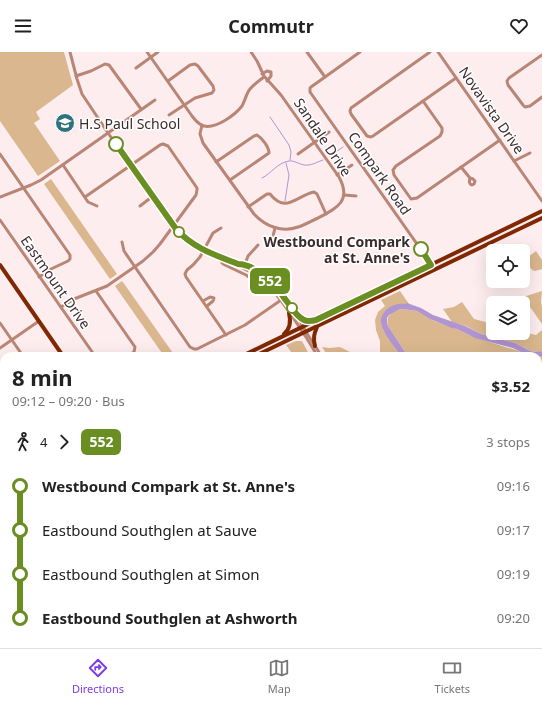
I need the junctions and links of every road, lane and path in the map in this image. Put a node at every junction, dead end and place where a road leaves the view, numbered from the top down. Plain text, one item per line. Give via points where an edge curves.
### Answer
1 (70, 52) edge
2 (147, 52) edge
3 (158, 52) edge
4 (251, 52) edge
5 (307, 52) edge
6 (360, 52) edge
7 (430, 52) edge
8 (438, 52) edge
9 (541, 54) edge
10 (151, 57) junction
11 (136, 68) dead end
12 (263, 75) junction
13 (76, 76) junction
14 (325, 77) junction
15 (456, 78) junction
16 (168, 81) junction
17 (267, 81) junction
18 (542, 97) edge
19 (155, 100) dead end
20 (422, 101) junction
21 (184, 105) junction
22 (141, 109) junction
23 (170, 115) dead end
24 (202, 125) junction
25 (329, 132) dead end
26 (108, 133) junction
27 (500, 140) junction
28 (315, 143) junction
29 (530, 153) dead end
30 (0, 154) edge
31 (298, 154) dead end
32 (514, 161) junction
33 (216, 162) junction
34 (63, 165) junction
35 (131, 165) junction
36 (352, 165) dead end
37 (461, 167) junction
38 (337, 175) junction
39 (470, 178) dead end
40 (230, 180) junction
41 (24, 188) junction
42 (344, 194) junction
43 (153, 196) junction
44 (356, 196) dead end
45 (0, 197) edge
46 (85, 197) junction
47 (542, 201) edge
48 (97, 206) dead end
49 (140, 206) dead end
50 (248, 207) junction
51 (542, 211) edge
52 (326, 214) junction
53 (528, 218) junction
54 (542, 218) edge
55 (0, 220) edge
56 (528, 224) junction
57 (174, 226) junction
58 (221, 228) dead end
59 (275, 228) junction
60 (273, 236) dead end
61 (122, 242) dead end
62 (258, 245) dead end
63 (204, 250) junction
64 (221, 257) junction
65 (0, 265) edge
66 (431, 265) junction
67 (134, 267) junction
68 (244, 267) junction
69 (434, 270) junction
70 (40, 277) junction
71 (267, 284) junction
72 (96, 291) junction
73 (284, 298) junction
74 (280, 300) junction
75 (204, 302) junction
76 (207, 306) junction
77 (61, 307) junction
78 (289, 313) junction
79 (296, 314) junction
80 (316, 320) junction
81 (39, 321) junction
82 (0, 323) edge
83 (317, 326) junction
84 (302, 327) junction
85 (304, 332) junction
86 (226, 335) junction
87 (280, 338) junction
88 (12, 340) junction
89 (315, 347) junction
90 (0, 348) edge
91 (20, 352) edge
92 (60, 352) edge
93 (92, 352) edge
94 (134, 352) edge
95 (250, 352) edge
96 (263, 352) edge
97 (316, 352) edge
98 (319, 352) edge

1 - 13 street
2 - 10 street
3 - 10 street
4 - 12 street, Sandale Drive
5 - 14 street
6 - 14 street
7 - 20 street via 353,106 351,113 370,137
8 - 15 street, Novavista Drive
9 - 18 street via 509,78 507,83 525,107
10 - 11 street
10 - 16 street
12 - 17 street, Sandale Drive
12 - 17 street, Sandale Drive via 267,71 271,72
12 - 24 street via 250,89 243,104 234,114 217,124
13 - 22 street via 105,64 109,65
13 - 26 street via 82,94
14 - 66 street, Compark Road via 311,87 312,95
15 - 20 street
15 - 27 street, Novavista Drive
16 - 21 street
16 - 21 street via 192,64 197,65 213,86 213,92
17 - 28 street, Sandale Drive via 281,94
19 - 22 street
20 - 37 street via 442,128 442,132 440,136 396,166 393,170 394,175 410,198 414,199
21 - 23 street
21 - 24 street
22 - 26 street
24 - 33 street, Sandale Drive via 202,140
25 - 28 street
26 - 34 street
26 - 35 street
27 - 32 street, Novavista Drive
27 - 37 street
28 - 31 street
28 - 38 street, Sandale Drive
29 - 32 street
30 - 41 street
32 - 47 street, Novavista Drive
33 - 40 street, Sandale Drive
33 - 40 street via 256,135 261,138 269,153
34 - 41 street
34 - 46 street
35 - 43 street
35 - 46 street
35 - 57 street via 162,144 168,146 198,190
36 - 38 street
37 - 39 street
38 - 42 street, Sandale Drive
40 - 50 street, Sandale Drive
41 - 45 street
41 - 70 street via 70,256 68,261
42 - 44 street
42 - 52 street, Sandale Drive via 339,205
43 - 49 street
43 - 57 street
46 - 48 street via 88,202
50 - 52 street via 267,194 284,203 314,192
50 - 59 street, Sandale Drive via 257,218
51 - 53 main road
52 - 59 street, Sandale Drive via 298,227
53 - 56 main road
53 - 66 main road
54 - 56 main road
55 - 70 street, Eastmount Drive
56 - 69 main road
57 - 63 street via 186,239
57 - 67 street via 153,252
58 - 63 street via 213,233
59 - 60 street
61 - 67 street via 124,251
62 - 68 street via 248,256
63 - 64 street
63 - 75 street via 185,274
64 - 68 street
64 - 71 street via 225,265 260,285
65 - 81 main road
66 - 69 street, Compark Road
66 - 80 main road
67 - 72 street
67 - 86 street via 190,348 197,349
68 - 71 street
68 - 73 street via 265,277
69 - 83 main road
70 - 77 street, Eastmount Drive
71 - 74 street
72 - 77 street
72 - 94 street, Eastmount Drive via 134,347
73 - 74 street
73 - 79 street
74 - 78 street
74 - 86 street
75 - 76 street
75 - 76 street via 210,297 214,298
76 - 86 street
77 - 93 street, Eastmount Drive
78 - 84 street
78 - 87 main road via 290,326
79 - 80 main road via 304,320
79 - 84 street
80 - 84 main road
81 - 88 street
81 - 92 main road
82 - 88 street
83 - 85 main road
83 - 89 main road via 314,333
84 - 85 street
84 - 87 main road
85 - 89 street
85 - 96 main road
87 - 95 main road
88 - 90 street
88 - 91 street
89 - 97 street
89 - 98 street

